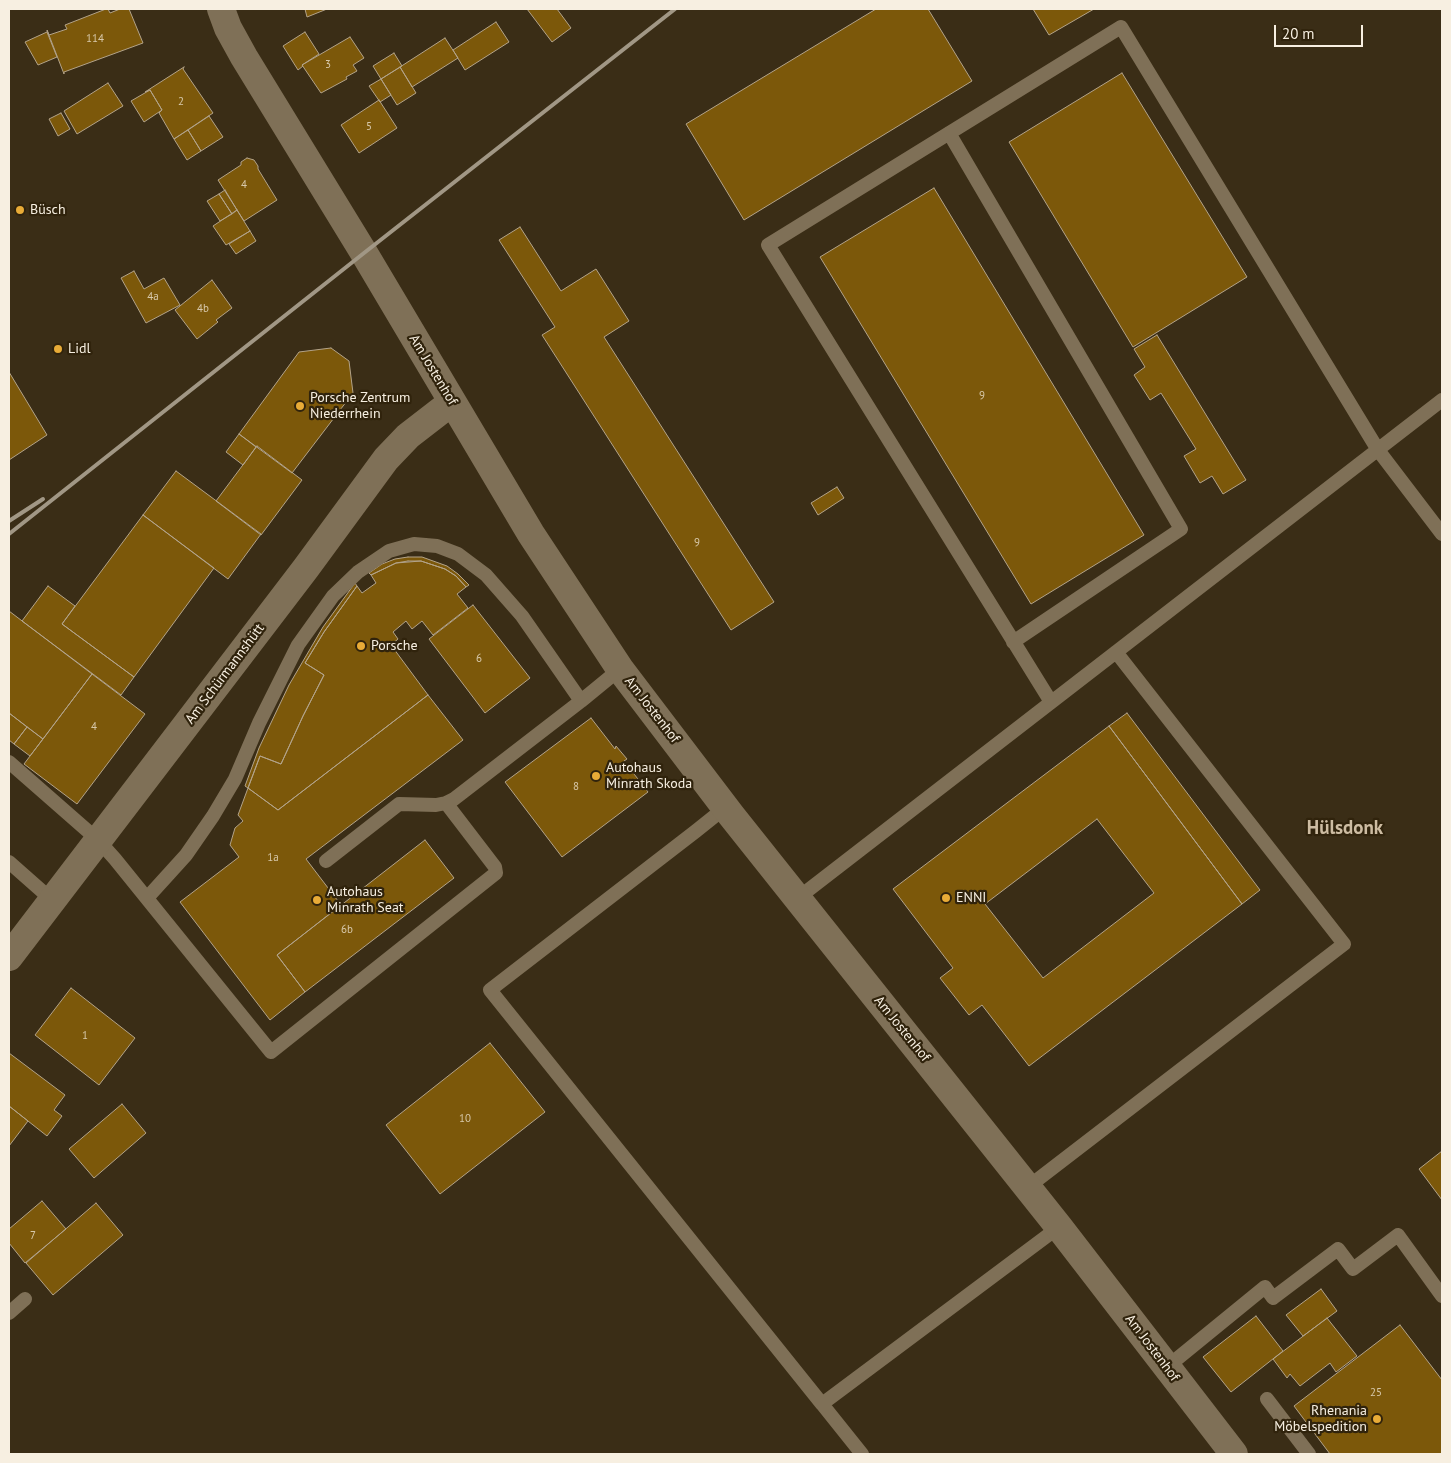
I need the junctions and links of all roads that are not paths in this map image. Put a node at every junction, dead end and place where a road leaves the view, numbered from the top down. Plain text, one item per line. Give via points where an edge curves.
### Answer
1 (220, 9) edge
2 (949, 133) junction
3 (1442, 400) edge
4 (452, 402) junction
5 (1378, 450) junction
6 (1442, 534) edge
7 (1013, 642) junction
8 (1116, 652) junction
9 (620, 669) junction
10 (581, 701) junction
11 (1051, 702) junction
12 (9, 762) edge
13 (446, 803) junction
14 (726, 807) junction
15 (98, 840) junction
16 (326, 861) dead end
17 (9, 862) edge
18 (147, 898) junction
19 (798, 898) junction
20 (52, 900) junction
21 (9, 956) edge
22 (1028, 1187) junction
23 (1059, 1227) junction
24 (1442, 1296) edge
25 (25, 1299) dead end
26 (9, 1313) edge
27 (1167, 1367) junction
28 (1267, 1399) dead end
29 (822, 1404) junction
30 (862, 1454) edge
31 (1234, 1454) edge
32 (1309, 1454) edge

1 - 4 street, Am Jostenhof via 244,57
2 - 5 lane via 1121,27
2 - 7 lane via 1182,529
2 - 7 lane via 768,244
3 - 5 lane
4 - 9 street, Am Jostenhof via 531,534
4 - 15 street, Am Schürmannshütt via 408,436 386,459
5 - 6 lane
5 - 8 lane
7 - 11 lane
8 - 11 lane
8 - 22 lane via 1344,944
9 - 10 lane
9 - 14 street, Am Jostenhof
10 - 13 lane
10 - 18 lane via 522,616 486,575 458,554 437,546 414,544 389,551 358,572 333,596 298,645 258,723 235,779 213,816 186,855
11 - 19 lane
12 - 15 lane
13 - 16 lane via 399,804
13 - 18 lane via 495,867 496,873 271,1052
14 - 19 street, Am Jostenhof
14 - 29 lane via 490,990
15 - 18 lane
15 - 20 street, Am Schürmannshütt
17 - 20 lane
19 - 22 street, Am Jostenhof
20 - 21 street, Am Schürmannshütt
22 - 23 street, Am Jostenhof
23 - 27 street, Am Jostenhof
23 - 29 lane
24 - 27 lane via 1398,1235 1353,1269 1338,1249 1274,1298 1265,1287
25 - 26 lane
27 - 31 street, Am Jostenhof
28 - 32 lane
29 - 30 lane

